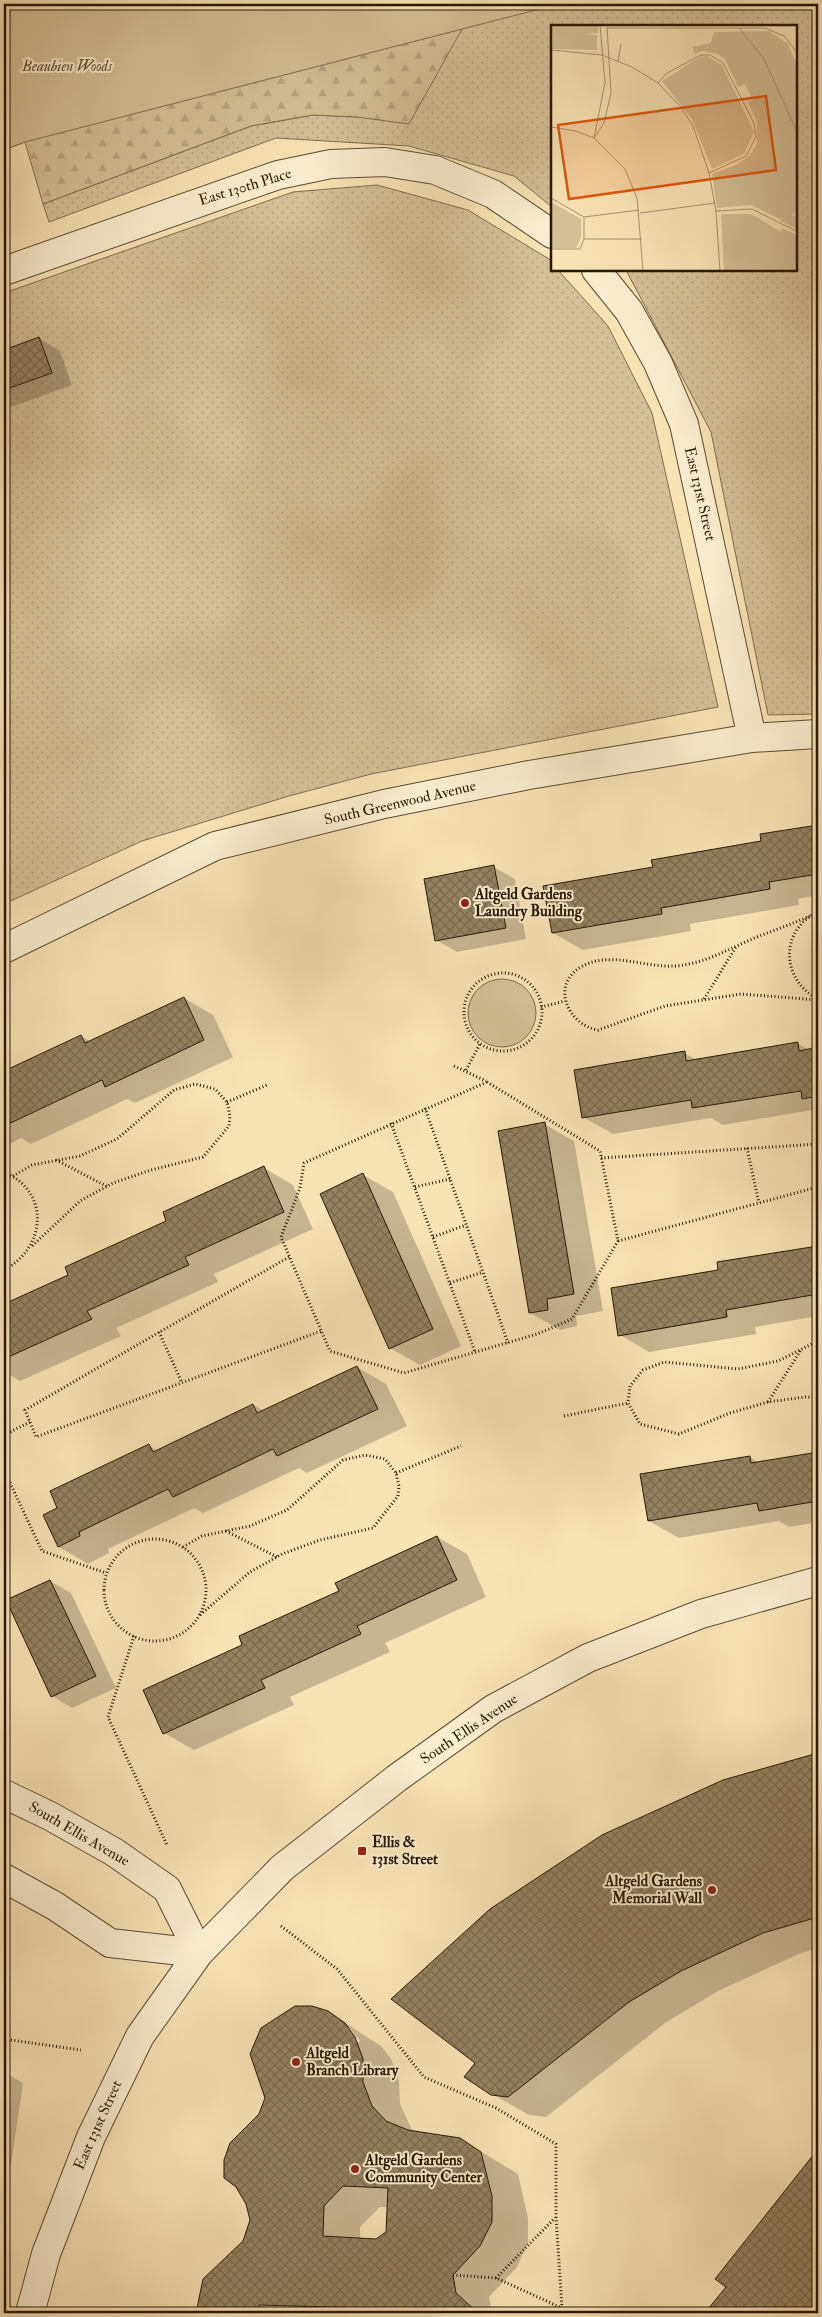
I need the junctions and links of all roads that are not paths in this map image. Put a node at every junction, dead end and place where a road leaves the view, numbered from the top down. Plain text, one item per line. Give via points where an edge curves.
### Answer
1 (551, 233) edge
2 (4, 271) edge
3 (597, 271) edge
4 (818, 734) edge
5 (752, 738) junction
6 (4, 949) edge
7 (818, 1581) edge
8 (4, 1794) edge
9 (4, 1878) edge
10 (199, 1953) junction
11 (30, 2313) edge

1 - 2 street, East 130th Place via 493,194 435,170 385,162 331,164 260,181
3 - 5 street, East 131st Street via 629,311 658,363 684,424
4 - 5 street, South Greenwood Avenue
5 - 6 street, South Greenwood Avenue via 520,776 384,804 215,846
7 - 10 street, South Ellis Avenue via 701,1614 588,1658 493,1709 397,1778 282,1868
8 - 10 street, South Ellis Avenue via 106,1847 167,1889
9 - 10 street via 110,1942
10 - 11 street, East 131st Street via 140,2036 91,2137 46,2254

